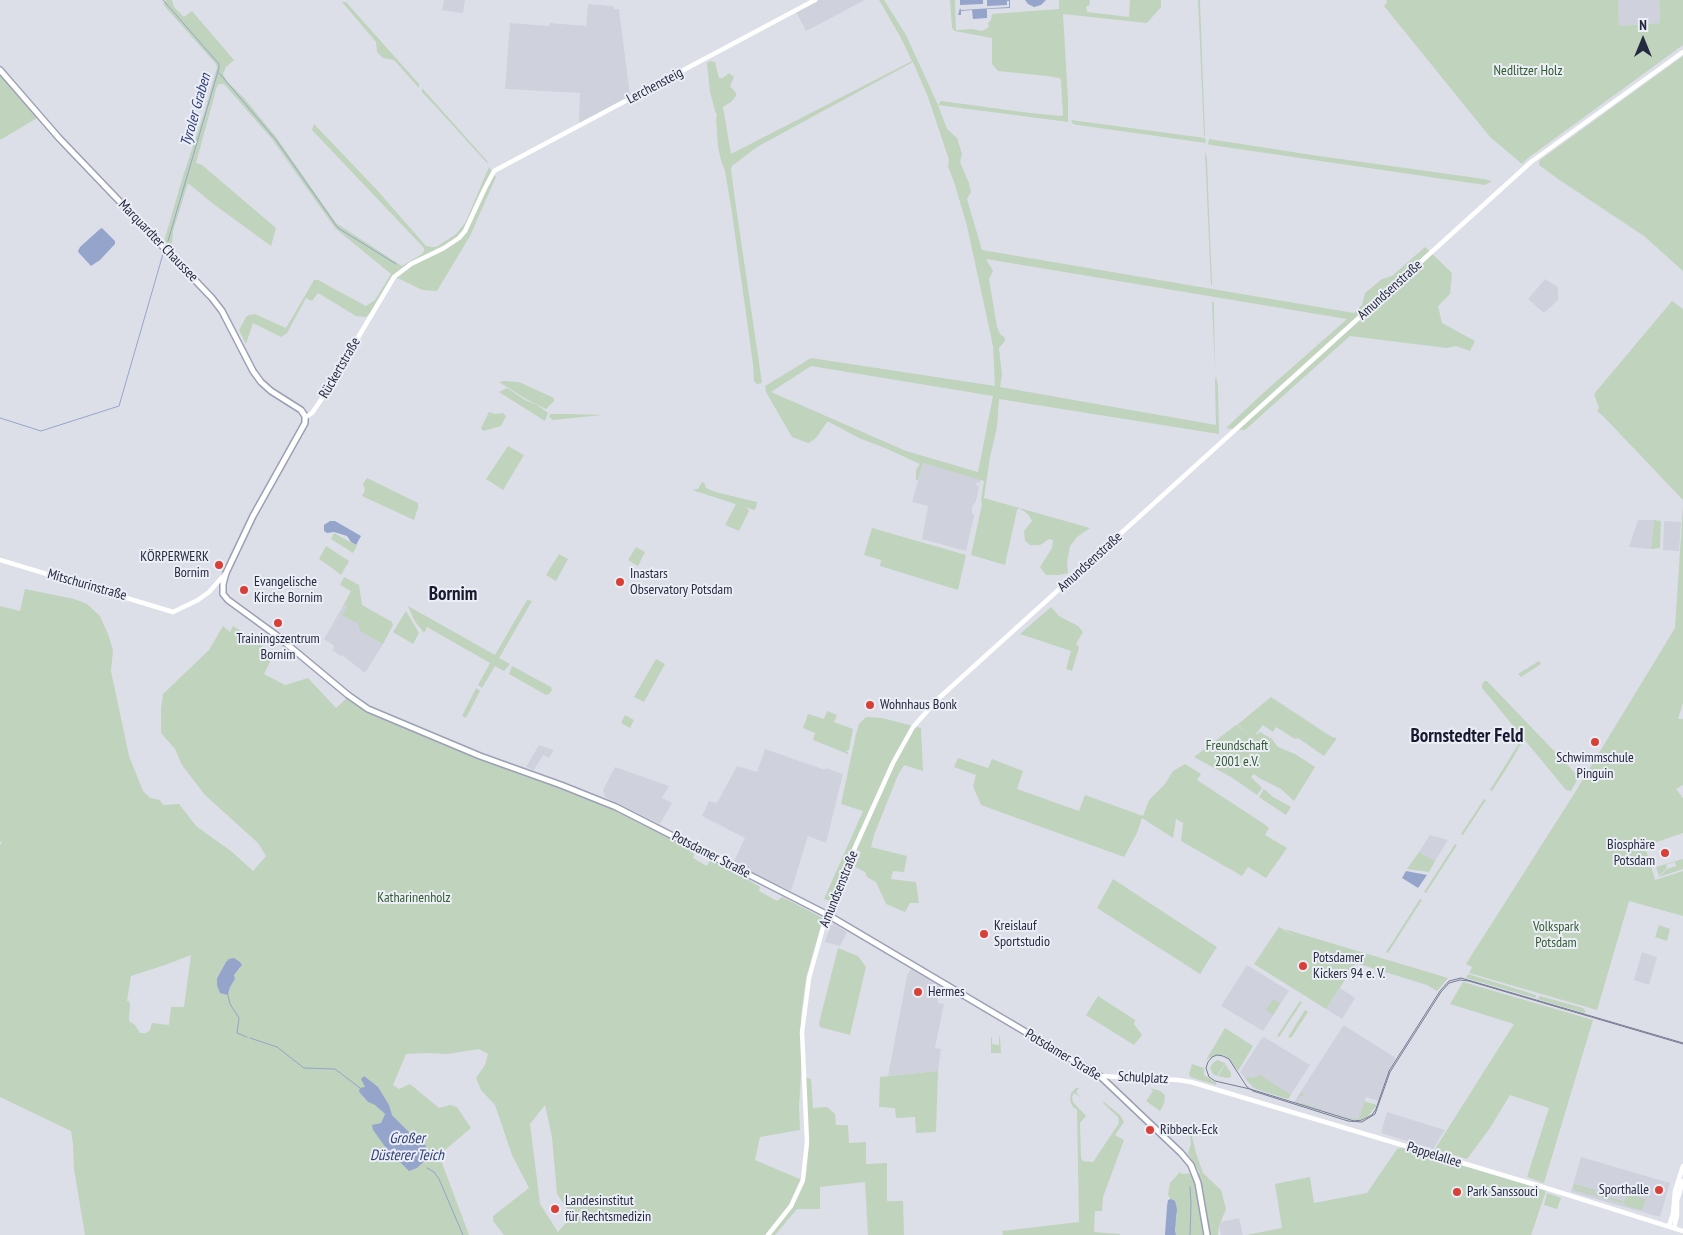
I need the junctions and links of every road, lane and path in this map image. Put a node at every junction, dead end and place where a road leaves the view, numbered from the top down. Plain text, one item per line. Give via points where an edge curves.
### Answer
1 (815, 0) edge
2 (1683, 52) edge
3 (0, 70) edge
4 (494, 172) joint
5 (306, 417) junction
6 (0, 560) edge
7 (226, 573) junction
8 (209, 592) junction
9 (223, 594) junction
10 (828, 914) junction
11 (1100, 1076) junction
12 (1185, 1081) joint
13 (1683, 1166) edge
14 (1683, 1182) edge
15 (1672, 1227) junction
16 (1683, 1230) edge
17 (768, 1235) edge
18 (1207, 1235) edge

1 - 4 street, Lerchensteig
2 - 10 street, Amundsenstraße via 1531,162 931,706 913,727 894,760
3 - 5 main road, Marquardter Chaussee via 46,124 214,300 259,379
4 - 5 street, Rückertstraße via 459,238 394,277 321,400
5 - 7 main road, Rückertstraße
6 - 8 street, Mitschurinstraße via 173,612
7 - 8 street
7 - 9 main road, Rückertstraße
8 - 9 street
9 - 10 main road, Potsdamer Straße via 375,713 476,755 607,803
10 - 11 main road, Potsdamer Straße
10 - 17 street, Amundsenstraße via 809,978 803,1018 801,1046 807,1142 803,1180 791,1206
11 - 12 street, Schulplatz
11 - 18 main road, Potsdamer Straße via 1191,1165
12 - 15 street, Pappelallee
13 - 15 street via 1675,1191
14 - 15 street
15 - 16 street, Pappelallee

